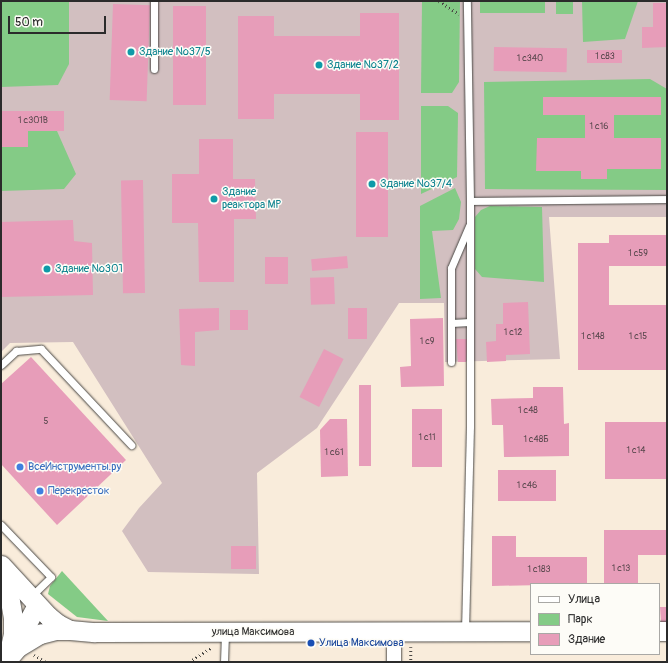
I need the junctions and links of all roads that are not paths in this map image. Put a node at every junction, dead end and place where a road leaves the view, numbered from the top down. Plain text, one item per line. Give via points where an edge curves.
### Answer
1 (154, 1) edge
2 (468, 1) edge
3 (154, 69) dead end
4 (667, 199) edge
5 (470, 201) junction
6 (470, 222) junction
7 (470, 322) junction
8 (451, 323) junction
9 (451, 362) dead end
10 (1, 365) edge
11 (131, 445) dead end
12 (1, 525) edge
13 (1, 565) edge
14 (1, 572) edge
15 (33, 601) junction
16 (70, 630) junction
17 (465, 631) junction
18 (530, 631) edge
19 (394, 632) junction
20 (220, 639) junction
21 (7, 661) edge
22 (224, 662) edge
23 (394, 662) edge

1 - 3 lane
2 - 5 lane
4 - 5 lane
5 - 6 lane
6 - 7 lane
6 - 8 lane via 452,268
7 - 8 lane
7 - 17 lane via 470,467
8 - 9 lane
10 - 11 lane via 16,351 41,349
12 - 15 lane via 51,577
13 - 15 street, улица Максимова
14 - 21 street via 7,584 13,618
15 - 16 street, улица Максимова via 58,624
15 - 21 street
16 - 20 street, улица Максимова
16 - 21 street via 40,634 18,646
17 - 18 street, улица Максимова
17 - 19 street, улица Максимова
19 - 20 street, улица Максимова
19 - 23 street
20 - 22 lane

